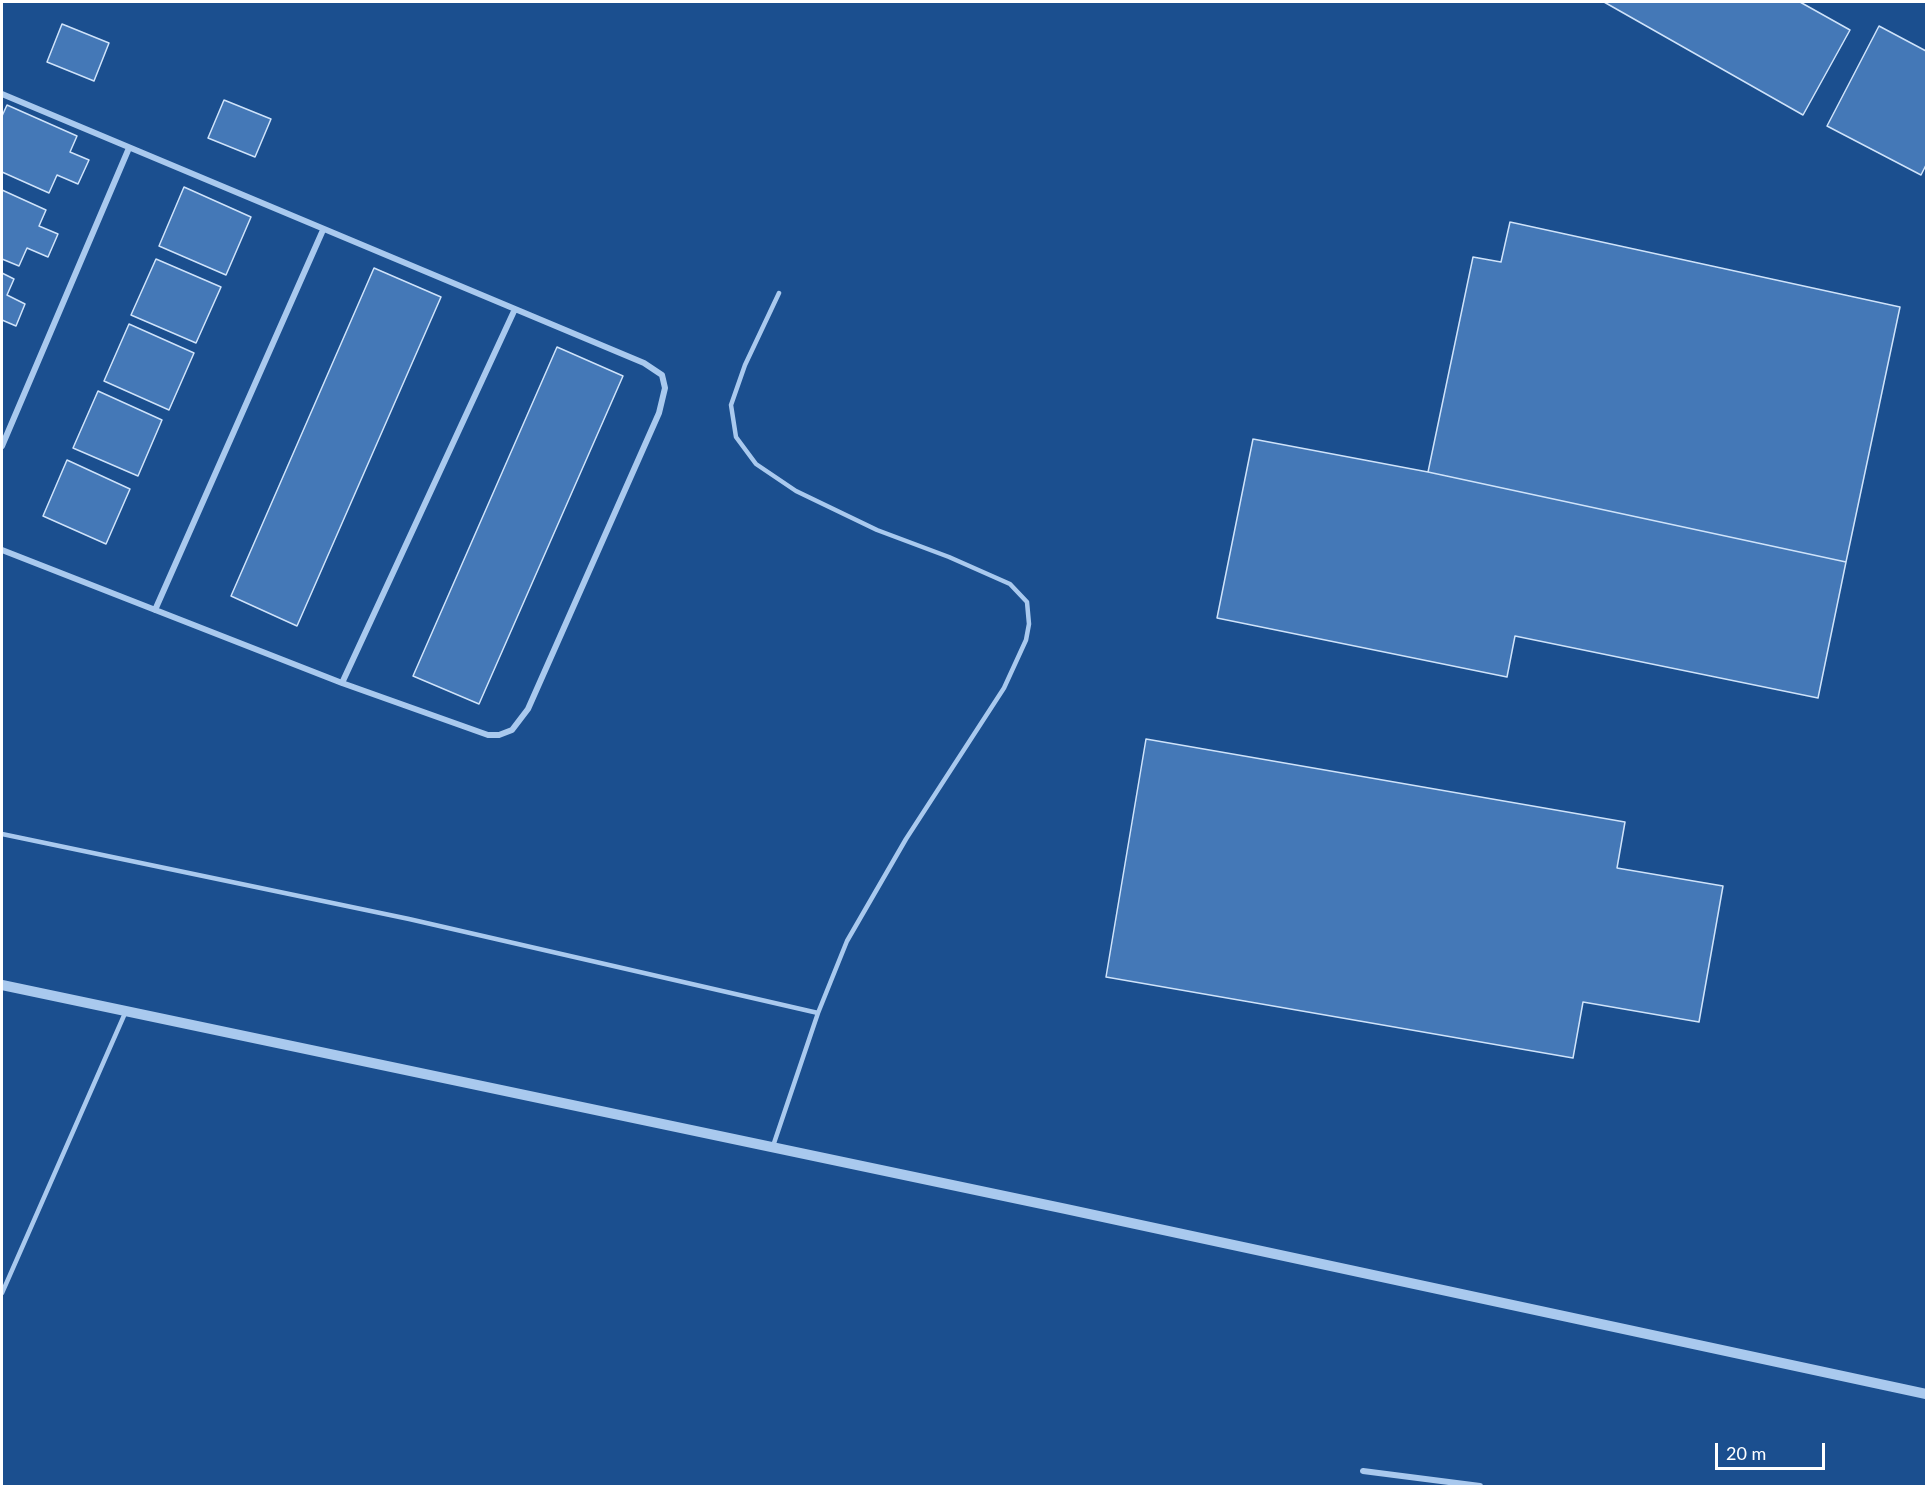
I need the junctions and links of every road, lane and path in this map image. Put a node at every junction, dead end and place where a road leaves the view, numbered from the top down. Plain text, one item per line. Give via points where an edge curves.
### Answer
1 (2, 94) edge
2 (129, 148) junction
3 (323, 230) junction
4 (778, 293) dead end
5 (515, 309) junction
6 (2, 446) edge
7 (2, 550) edge
8 (155, 609) junction
9 (342, 683) junction
10 (2, 834) edge
11 (2, 985) edge
12 (126, 1011) junction
13 (818, 1013) junction
14 (772, 1148) junction
15 (2, 1293) edge
16 (1926, 1394) edge
17 (1363, 1471) dead end
18 (1480, 1486) edge

1 - 2 street
2 - 3 street
2 - 6 street
3 - 5 street
3 - 8 street
4 - 13 lane via 731,405 736,437 756,464 796,491 877,530 1010,584 1027,602 1029,624 1026,640 1004,688 906,839 847,941
5 - 9 street
5 - 9 street via 644,363 662,375 665,388 659,413 528,709 512,730 488,735
7 - 8 street
8 - 9 street
10 - 13 lane via 410,919
11 - 12 street
12 - 14 street
12 - 15 lane
13 - 14 lane
14 - 16 street
17 - 18 street

